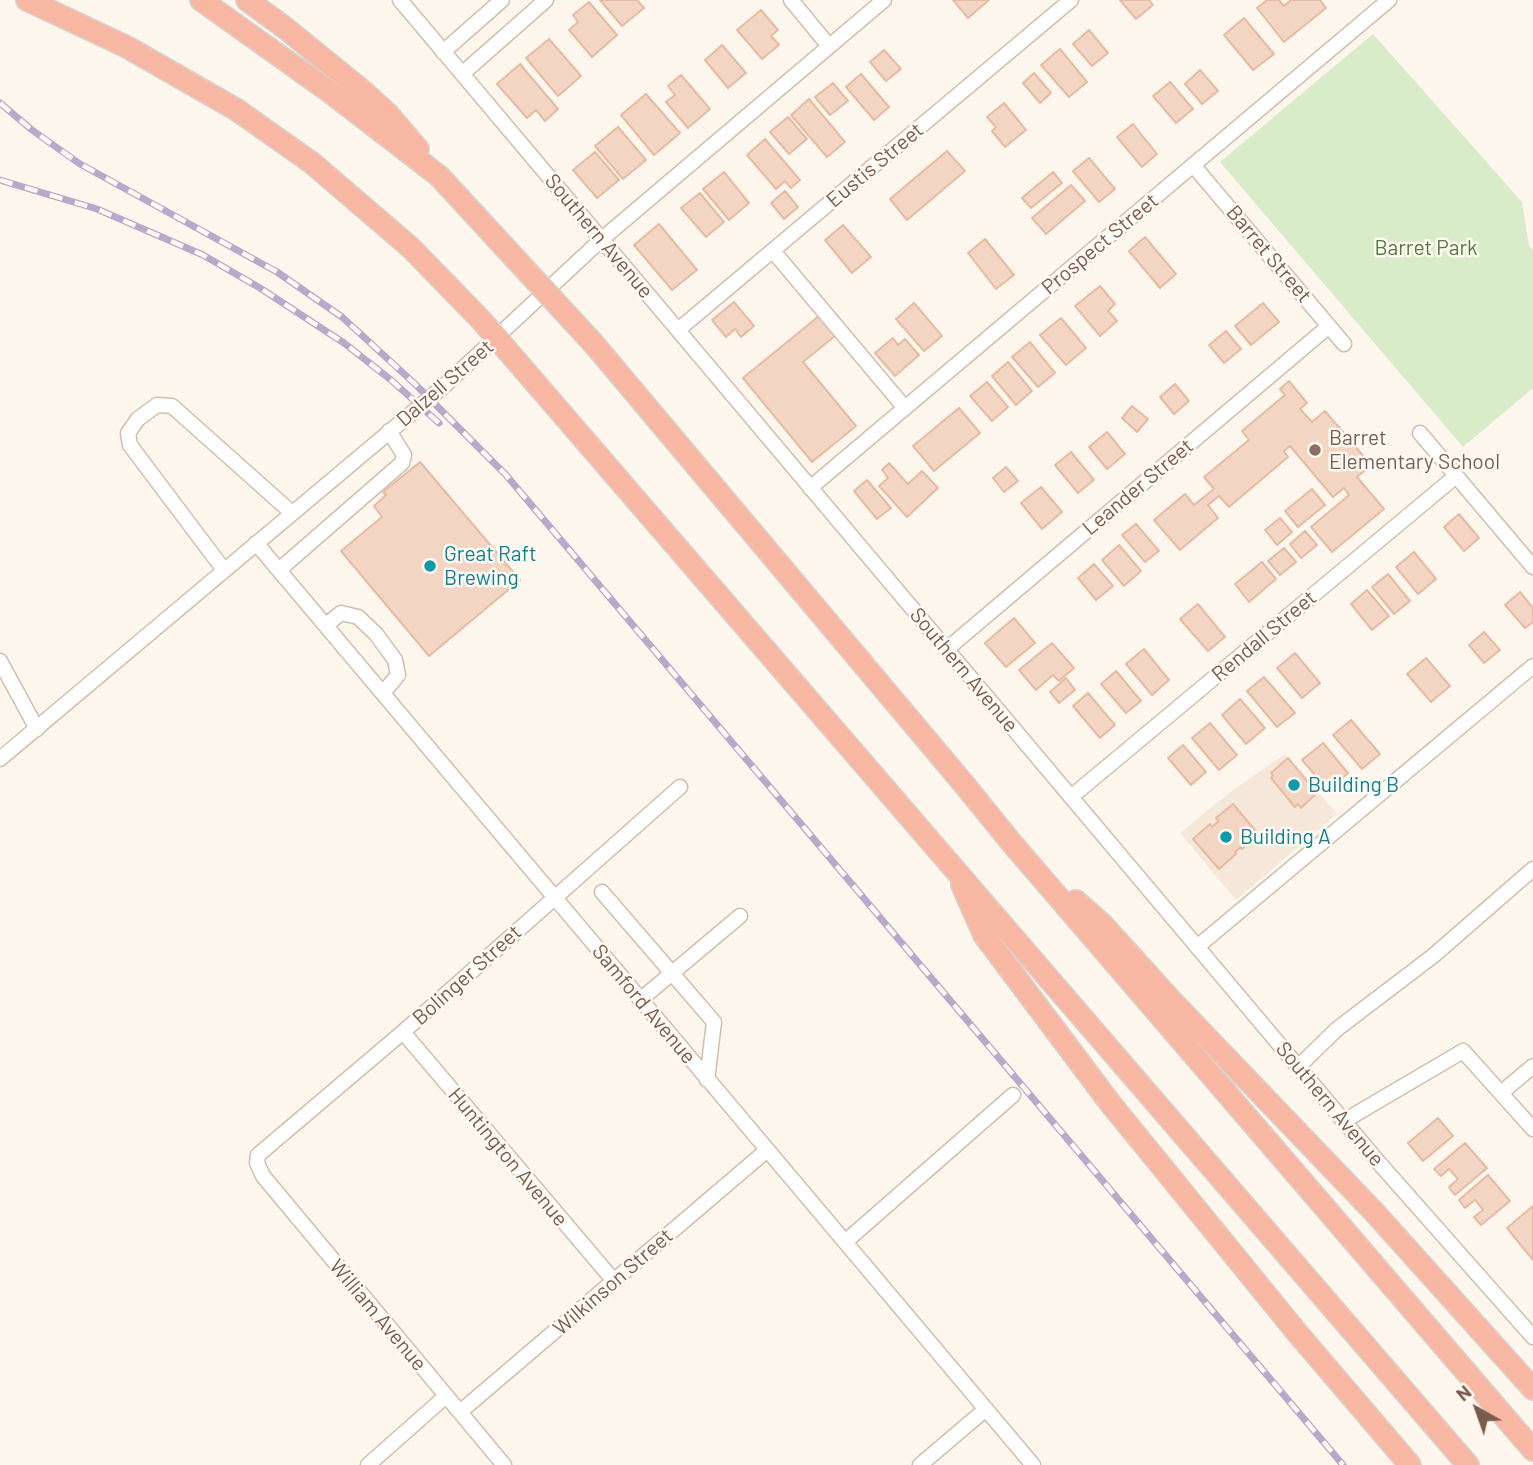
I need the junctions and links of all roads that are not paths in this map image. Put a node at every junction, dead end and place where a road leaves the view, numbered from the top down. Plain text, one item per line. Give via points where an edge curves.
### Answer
1 (27, 0) edge
2 (62, 0) edge
3 (201, 0) edge
4 (247, 0) edge
5 (400, 0) edge
6 (502, 0) edge
7 (546, 0) edge
8 (790, 0) edge
9 (884, 0) edge
10 (1071, 0) edge
11 (1390, 0) edge
12 (829, 46) junction
13 (127, 47) junction
14 (443, 52) junction
15 (461, 74) junction
16 (1193, 165) junction
17 (439, 176) junction
18 (602, 239) junction
19 (773, 251) junction
20 (1329, 326) junction
21 (678, 330) junction
22 (1344, 344) dead end
23 (905, 408) junction
24 (389, 431) junction
25 (1420, 433) dead end
26 (1456, 476) junction
27 (810, 488) junction
28 (292, 513) junction
29 (256, 543) junction
30 (1533, 567) edge
31 (224, 570) junction
32 (279, 570) junction
33 (326, 625) junction
34 (947, 649) junction
35 (0, 661) edge
36 (1533, 666) edge
37 (383, 693) junction
38 (37, 729) junction
39 (0, 759) edge
40 (680, 787) dead end
41 (1071, 797) junction
42 (1010, 841) junction
43 (953, 864) junction
44 (1533, 869) edge
45 (602, 892) dead end
46 (555, 898) junction
47 (740, 916) dead end
48 (1197, 947) junction
49 (673, 973) junction
50 (640, 1000) junction
51 (403, 1032) junction
52 (1533, 1066) edge
53 (1298, 1067) junction
54 (707, 1080) junction
55 (1501, 1093) junction
56 (1013, 1095) dead end
57 (1344, 1121) junction
58 (1533, 1129) edge
59 (766, 1151) junction
60 (257, 1163) joint
61 (845, 1242) junction
62 (614, 1281) junction
63 (1533, 1337) edge
64 (1533, 1389) edge
65 (446, 1396) junction
66 (986, 1409) junction
67 (460, 1412) junction
68 (1533, 1450) edge
69 (368, 1465) edge
70 (504, 1465) edge
71 (920, 1465) edge
72 (1032, 1465) edge
73 (1410, 1465) edge
74 (1468, 1465) edge

1 - 13 highway
2 - 13 highway
3 - 17 highway
4 - 17 highway via 388,114
5 - 14 street, Southern Avenue
6 - 14 street
7 - 15 street
8 - 12 street
9 - 12 street, Dalzell Street
10 - 19 street, Eustis Street
11 - 16 street, Prospect Street
12 - 18 street, Dalzell Street
13 - 43 highway, bridge via 237,110 321,170 411,248 481,320
14 - 15 street, Southern Avenue
15 - 18 street, Southern Avenue
16 - 20 street, Barret Street
16 - 23 street, Prospect Street
17 - 42 highway, bridge via 593,343
18 - 21 street, Southern Avenue
18 - 24 street, Dalzell Street
19 - 21 street, Eustis Street
19 - 23 street
20 - 22 street, Barret Street
20 - 34 street, Leander Street
21 - 27 street, Southern Avenue
23 - 27 street, Prospect Street
24 - 28 street, Dalzell Street
24 - 32 street via 404,455 402,463
25 - 26 street
26 - 30 street
26 - 41 street, Rendall Street
27 - 34 street, Southern Avenue
28 - 29 street, Dalzell Street
28 - 31 street via 172,406 157,405 138,419 128,433 130,445
29 - 31 street, Dalzell Street
29 - 32 street, Samford Avenue
31 - 38 street, Dalzell Street
32 - 33 street, Samford Avenue
33 - 37 street, Samford Avenue
33 - 37 street via 341,613 358,617 376,634 395,660 398,675
34 - 41 street, Southern Avenue
35 - 38 street
36 - 48 street
37 - 46 street, Samford Avenue
38 - 39 street, Dalzell Street
40 - 46 street, Bolinger Street
41 - 48 street, Southern Avenue
42 - 64 highway via 1103,925 1367,1204
42 - 68 highway
43 - 73 highway via 984,935 1089,1075 1281,1314
43 - 74 highway
44 - 53 street via 1433,956 1337,1029
45 - 49 street
46 - 50 street, Samford Avenue
46 - 51 street, Bolinger Street
47 - 49 street
48 - 53 street, Southern Avenue
49 - 50 street
49 - 54 street via 714,1022
50 - 54 street, Samford Avenue
51 - 60 street, Bolinger Street via 263,1149
51 - 62 street, Huntington Avenue
52 - 55 street
53 - 57 street, Southern Avenue
54 - 59 street, Samford Avenue
55 - 57 street via 1463,1051
55 - 58 street
56 - 61 street
57 - 63 street, Southern Avenue
59 - 61 street, Samford Avenue
59 - 62 street, Wilkinson Street
60 - 65 street, William Avenue via 263,1176
61 - 66 street, Samford Avenue
62 - 67 street, Wilkinson Street
65 - 67 street, William Avenue
65 - 69 street
66 - 71 street
66 - 72 street, Samford Avenue
67 - 70 street, William Avenue

